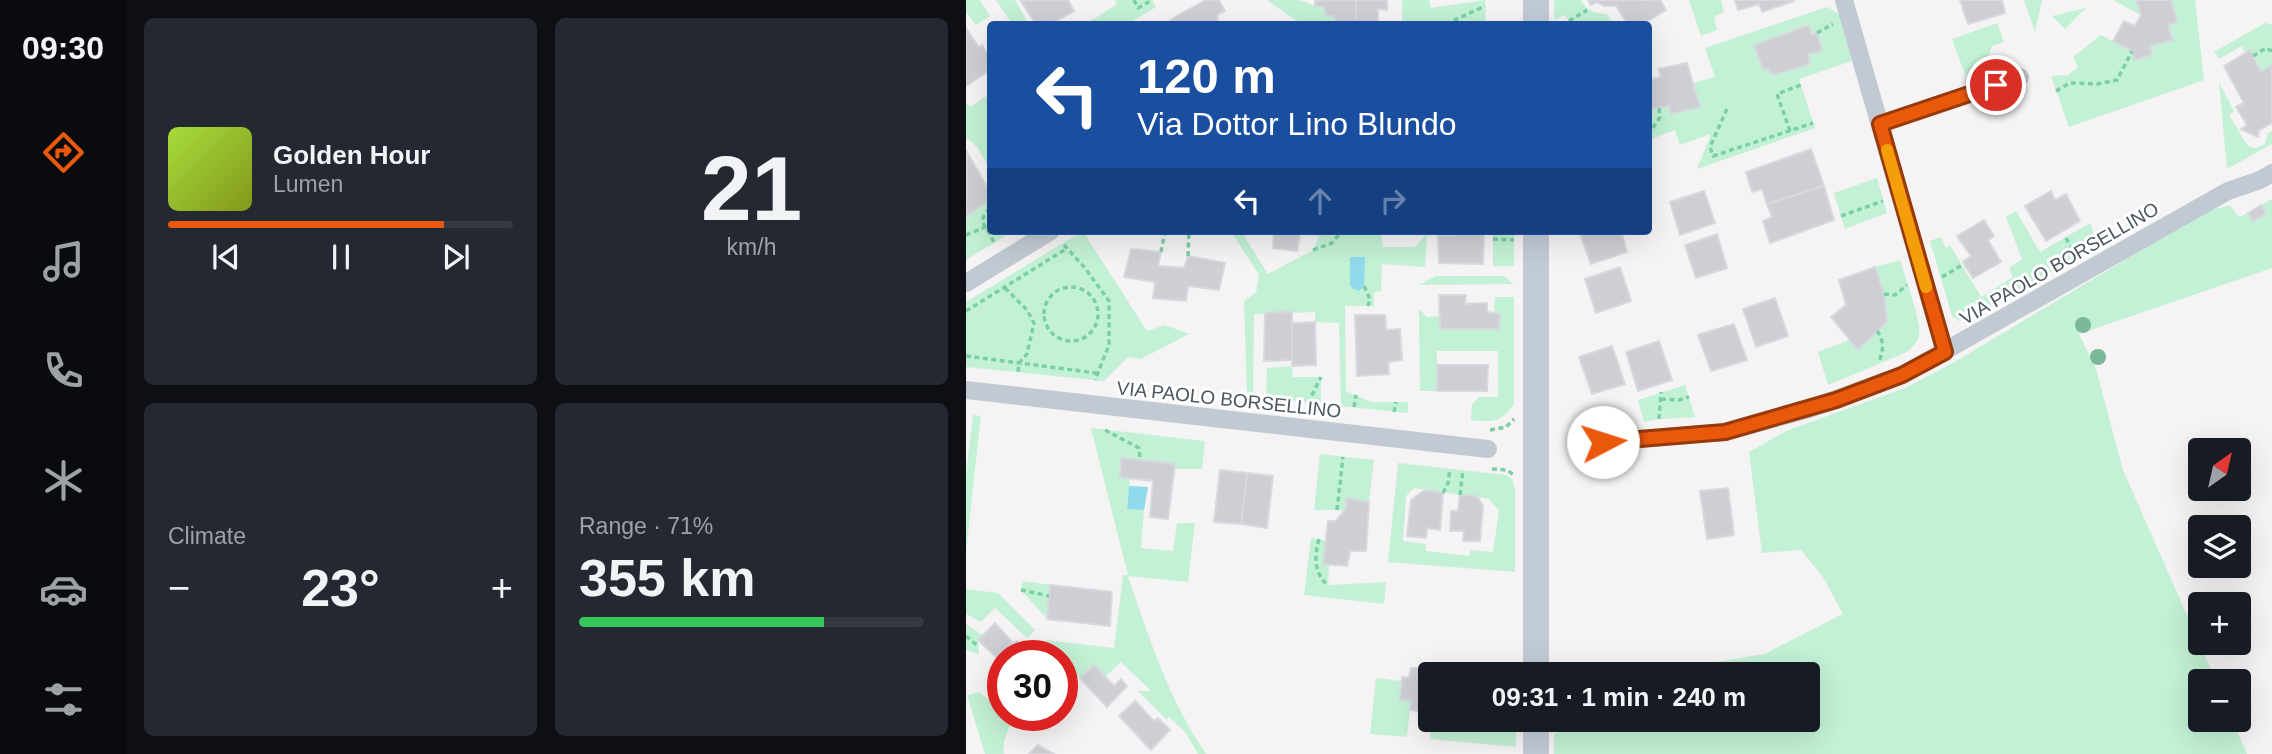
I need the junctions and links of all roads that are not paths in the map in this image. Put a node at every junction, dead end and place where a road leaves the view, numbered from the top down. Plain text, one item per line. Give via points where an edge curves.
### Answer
1 (1536, 0) edge
2 (1844, 0) edge
3 (1536, 21) edge
4 (2020, 77) dead end
5 (1880, 124) junction
6 (2272, 173) edge
7 (1525, 236) edge
8 (1057, 237) edge
9 (966, 283) edge
10 (1945, 352) junction
11 (966, 390) edge
12 (1579, 444) dead end
13 (1488, 449) dead end
14 (1536, 662) edge
15 (1536, 732) edge
16 (1536, 754) edge

1 - 3 main road
2 - 5 street
4 - 5 street
5 - 10 street
6 - 10 street, VIA PAOLO BORSELLINO via 2228,191
7 - 14 main road
8 - 9 street
10 - 12 street, VIA PAOLO BORSELLINO via 1902,375 1836,400 1725,432
11 - 13 street, VIA PAOLO BORSELLINO
15 - 16 main road

